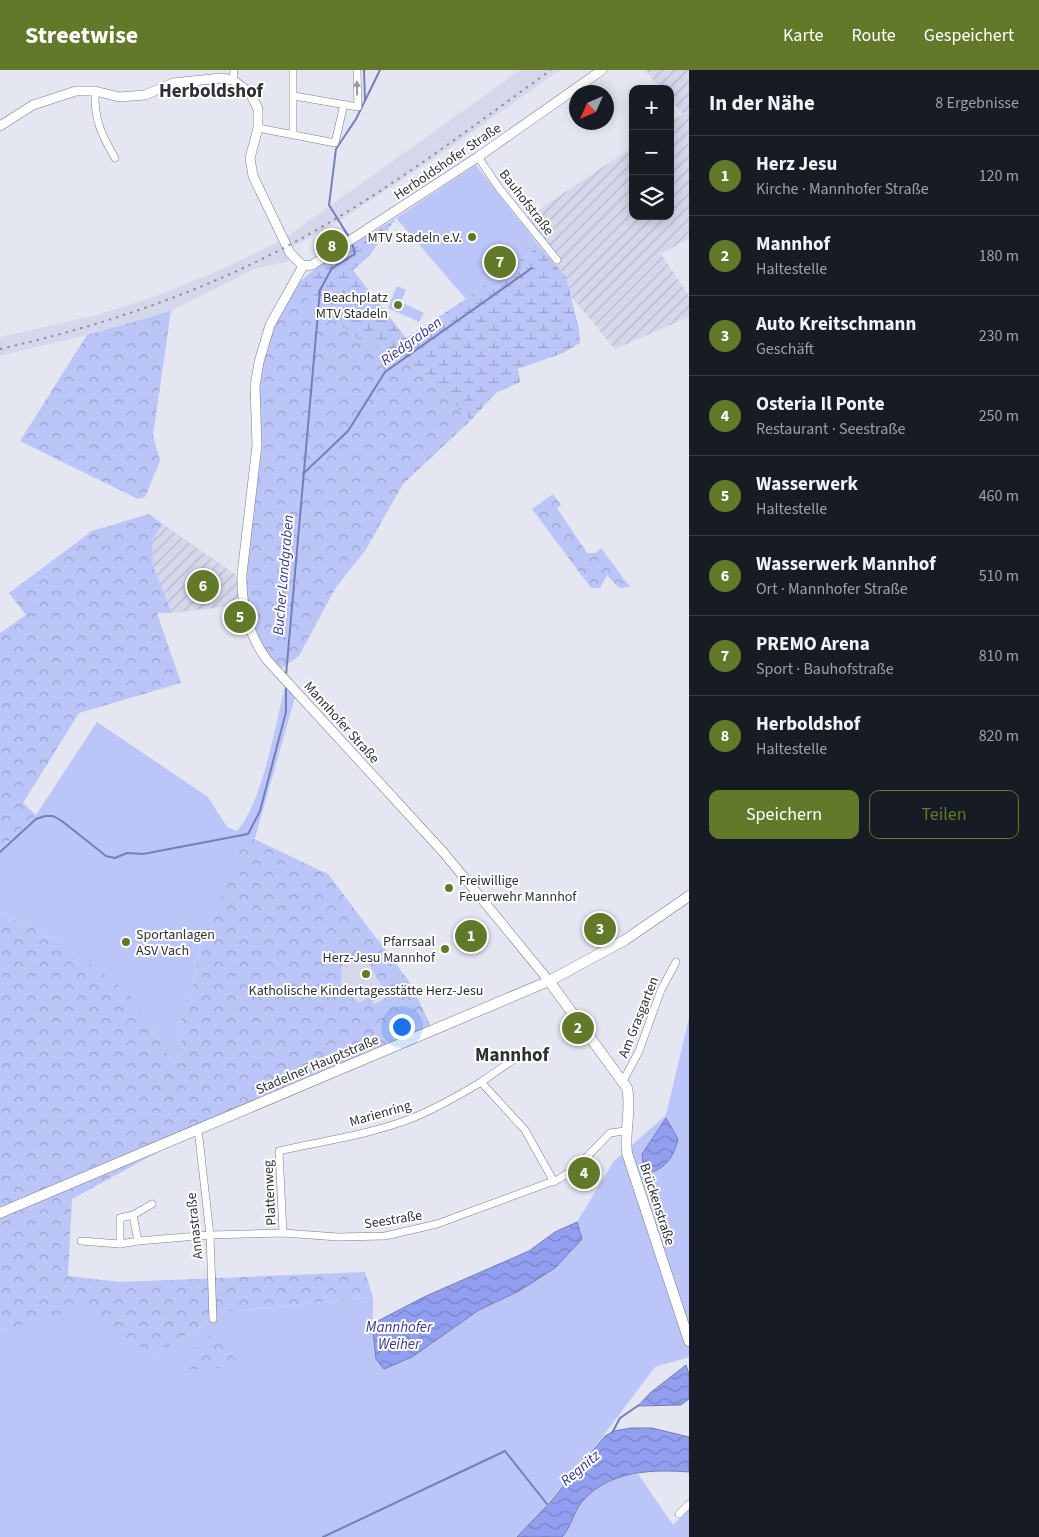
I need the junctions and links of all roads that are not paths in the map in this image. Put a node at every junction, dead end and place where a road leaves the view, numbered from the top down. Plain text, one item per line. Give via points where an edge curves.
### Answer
1 (293, 70) edge
2 (357, 70) edge
3 (602, 70) edge
4 (236, 73) edge
5 (95, 91) junction
6 (294, 96) junction
7 (344, 104) junction
8 (0, 126) edge
9 (258, 128) junction
10 (293, 134) junction
11 (478, 157) junction
12 (115, 158) dead end
13 (557, 260) dead end
14 (303, 266) junction
15 (689, 896) edge
16 (676, 962) dead end
17 (549, 981) junction
18 (513, 1060) dead end
19 (623, 1081) junction
20 (482, 1082) junction
21 (198, 1130) junction
22 (625, 1131) junction
23 (279, 1151) joint
24 (554, 1182) junction
25 (152, 1204) dead end
26 (0, 1213) edge
27 (133, 1215) junction
28 (283, 1234) junction
29 (210, 1235) junction
30 (81, 1241) dead end
31 (138, 1241) junction
32 (120, 1244) junction
33 (213, 1319) dead end
34 (689, 1340) edge
35 (689, 1504) edge
36 (679, 1514) dead end

1 - 6 street
7 -> 2 street via 358,107
3 - 11 street, Herboldshofer Straße
4 - 5 street via 173,83 145,95 124,97
4 - 9 street via 255,101
5 - 8 street via 76,91 45,99
5 - 12 street via 94,111 102,136
6 - 7 street
6 - 10 street
7 - 10 street via 335,144
9 - 10 street
9 - 14 street via 250,158 253,176 293,258
11 - 13 street, Bauhofstraße
11 - 14 street, Herboldshofer Straße via 354,238 312,264
14 - 17 street, Mannhofer Straße via 270,324 255,386 257,446 241,589 248,624 258,648 276,670 444,853
15 - 17 main road, Stadelner Hauptstraße via 626,940
16 - 19 street, Am Grasgarten
17 - 19 main road, Mannhofer Straße
17 - 21 main road, Stadelner Hauptstraße
18 - 20 street, Marienring
19 - 22 main road, Mannhofer Straße via 628,1094
20 - 23 street, Marienring via 409,1120
20 - 24 street via 525,1130
21 - 26 main road, Stadelner Hauptstraße
21 - 29 street, Annastraße
22 - 24 street, Seestraße via 610,1133 568,1175
22 - 34 main road, Brückenstraße via 632,1172
23 - 28 street, Plattenweg
24 - 28 street, Seestraße via 407,1232 363,1237
25 - 27 street
27 - 31 street
27 - 32 street via 120,1218
28 - 29 street, Seestraße
29 - 31 street, Seestraße
29 - 33 street, Annastraße
30 - 32 street, Seestraße
31 - 32 street, Seestraße
35 - 36 street

